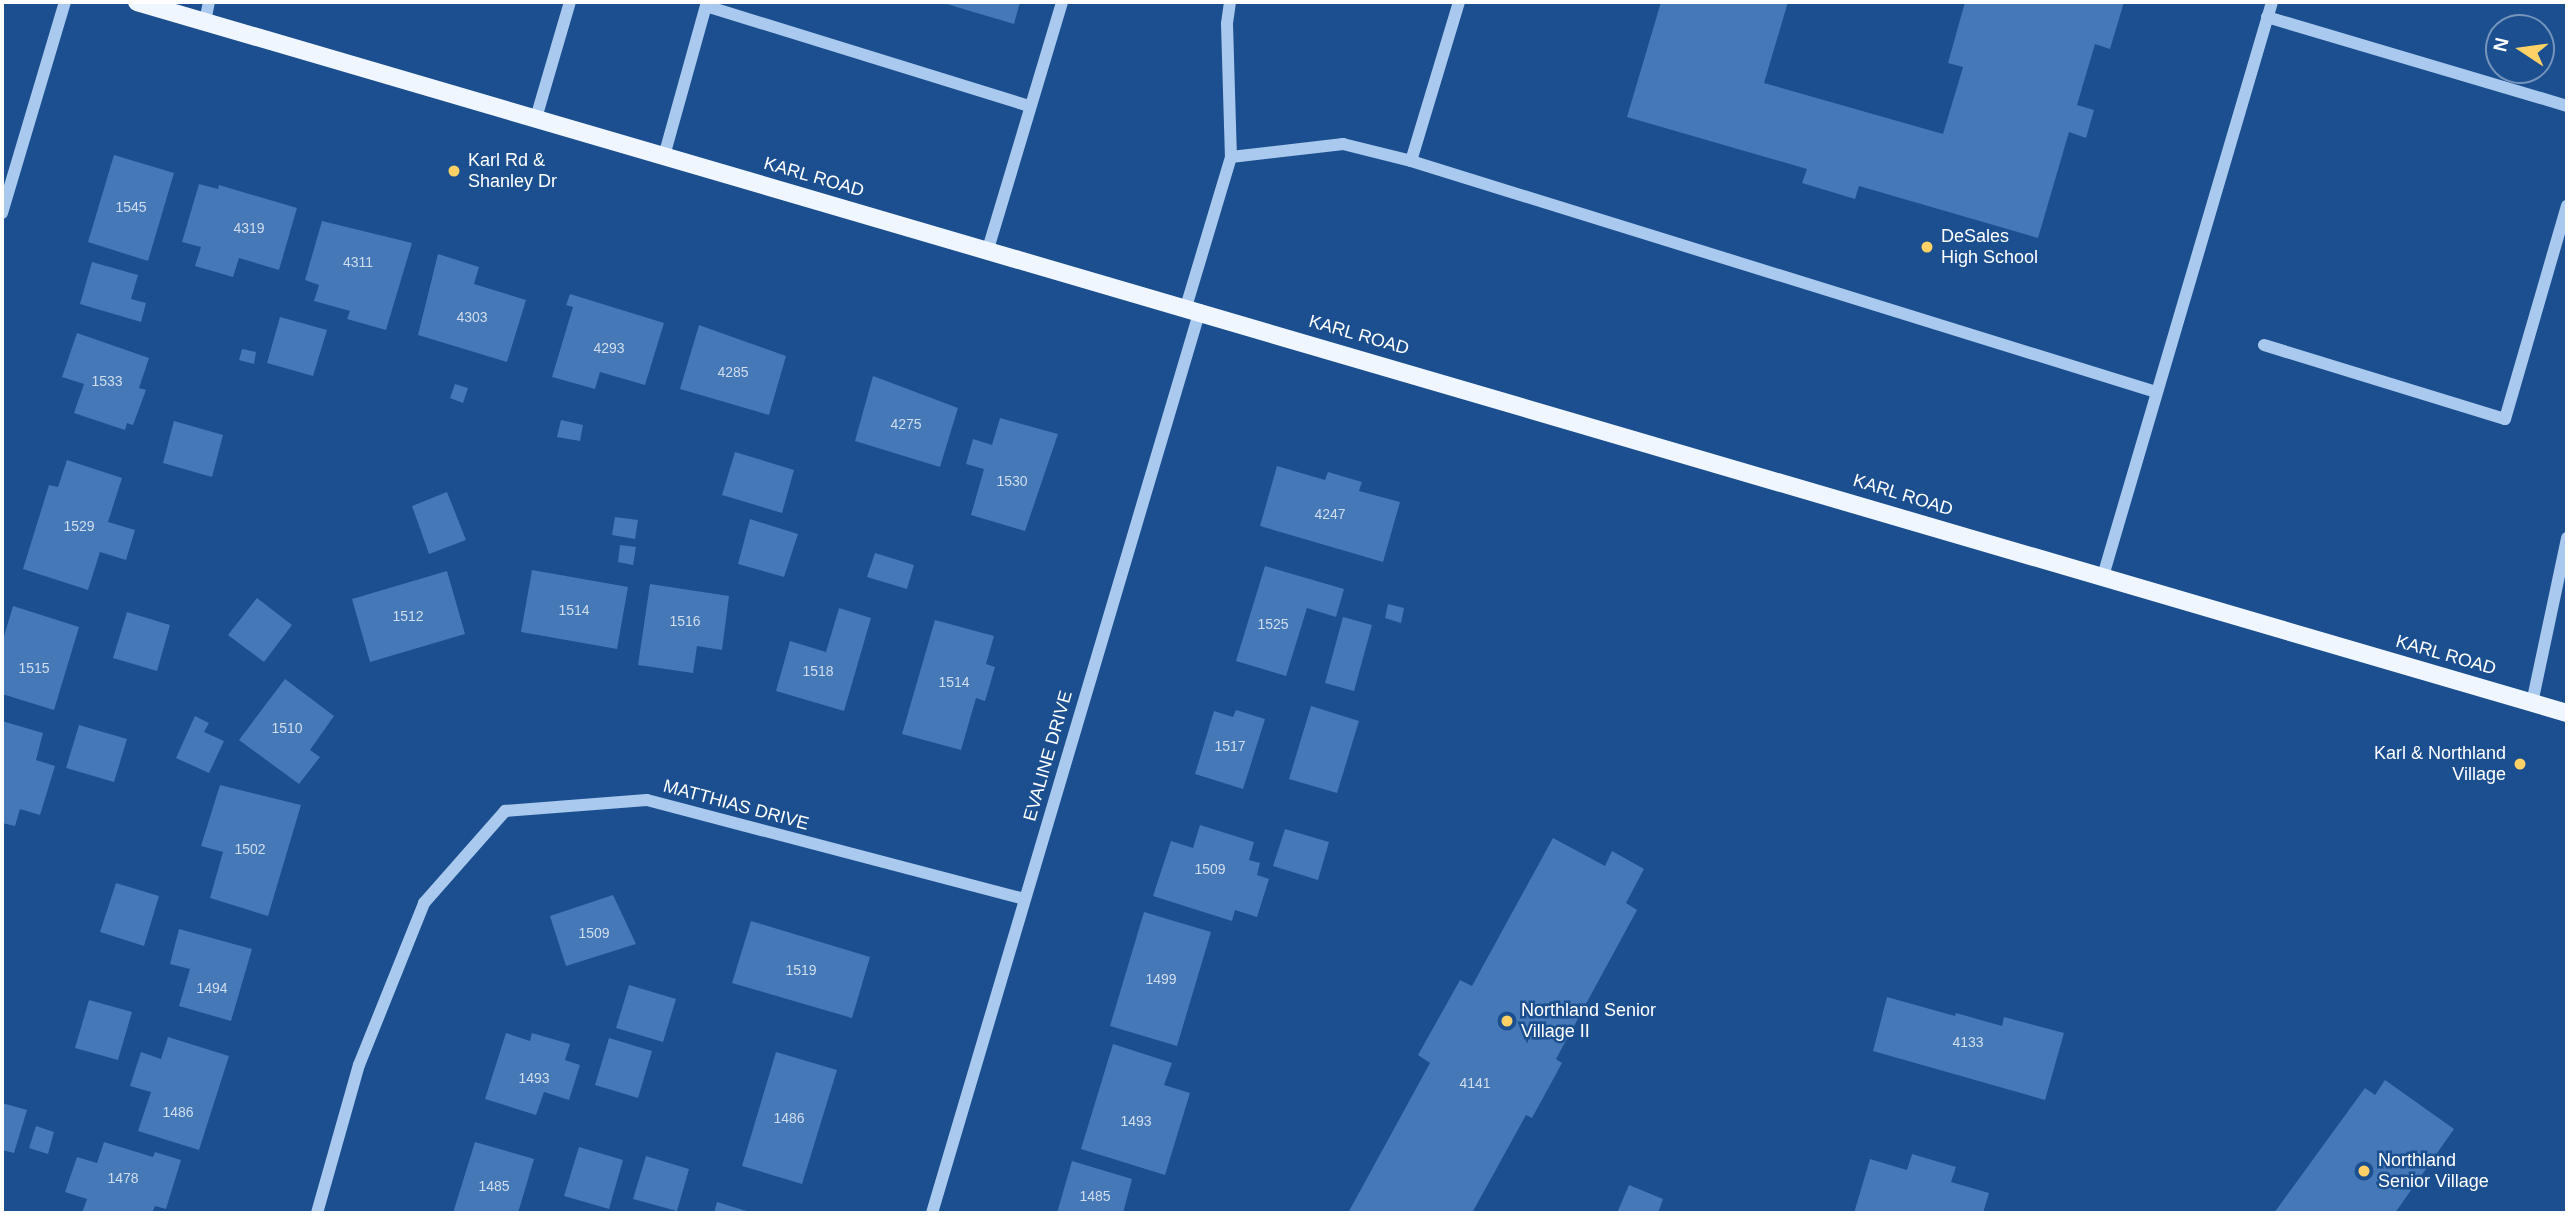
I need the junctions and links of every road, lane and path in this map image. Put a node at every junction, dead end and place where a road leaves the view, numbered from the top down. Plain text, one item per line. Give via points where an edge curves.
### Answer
1 (65, 2) edge
2 (137, 2) edge
3 (209, 2) edge
4 (570, 2) edge
5 (1062, 2) edge
6 (1230, 2) edge
7 (1459, 2) edge
8 (2272, 2) edge
9 (706, 4) edge
10 (2267, 16) junction
11 (205, 22) junction
12 (1030, 106) junction
13 (2567, 106) edge
14 (536, 118) junction
15 (664, 156) junction
16 (1231, 157) junction
17 (1412, 161) junction
18 (2567, 206) edge
19 (2, 213) edge
20 (988, 249) junction
21 (1193, 309) junction
22 (2263, 345) dead end
23 (2156, 393) junction
24 (2567, 538) edge
25 (2103, 576) junction
26 (2532, 703) junction
27 (2567, 713) edge
28 (1024, 900) junction
29 (317, 1213) edge
30 (932, 1213) edge

1 - 19 street
2 - 11 main road, KARL ROAD
3 - 11 street
4 - 14 street
5 - 12 street
6 - 16 street, EVALINE DRIVE
7 - 17 street
8 - 10 street
9 - 12 street
9 - 15 street
10 - 13 street
10 - 23 street
11 - 14 main road, KARL ROAD
12 - 20 street
14 - 15 main road, KARL ROAD
15 - 20 main road, KARL ROAD
16 - 17 street via 1343,144
16 - 21 street, EVALINE DRIVE
17 - 23 street
18 - 22 street via 2505,419
20 - 21 main road, KARL ROAD
21 - 25 main road, KARL ROAD
21 - 28 street, EVALINE DRIVE
23 - 25 street
24 - 26 street
25 - 26 main road, KARL ROAD
26 - 27 main road, KARL ROAD
28 - 29 street, MATTHIAS DRIVE via 647,800 505,811 424,904 359,1065
28 - 30 street, EVALINE DRIVE

